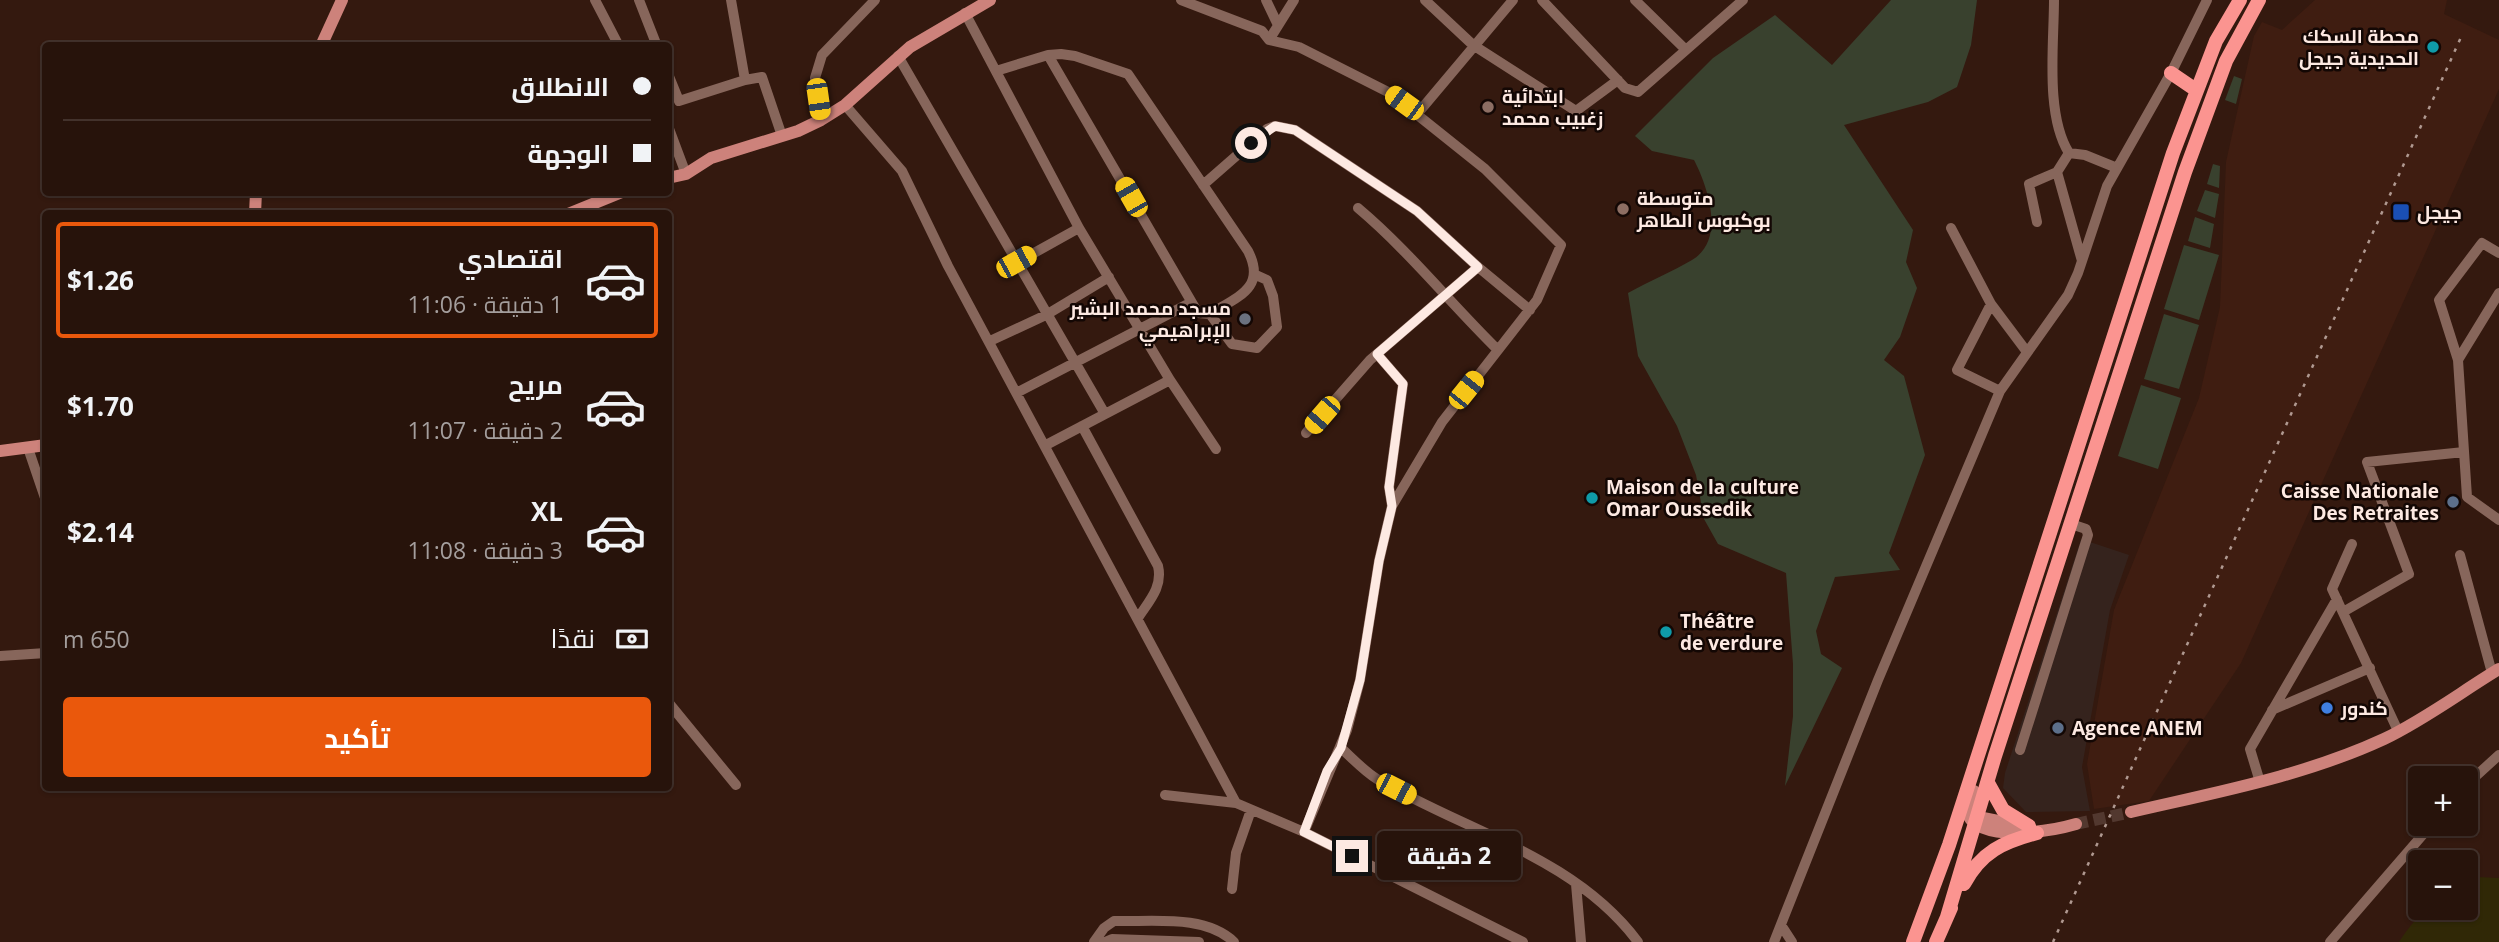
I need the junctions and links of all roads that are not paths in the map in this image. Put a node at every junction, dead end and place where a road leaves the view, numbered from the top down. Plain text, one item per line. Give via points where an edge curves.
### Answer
1 (342, 0) edge
2 (595, 0) edge
3 (639, 0) edge
4 (731, 0) edge
5 (875, 0) edge
6 (990, 0) edge
7 (1181, 0) edge
8 (1266, 0) edge
9 (1294, 0) edge
10 (1425, 0) edge
11 (1513, 0) edge
12 (1542, 0) edge
13 (1634, 0) edge
14 (2054, 0) edge
15 (2207, 0) edge
16 (2240, 0) edge
17 (2259, 0) edge
18 (1739, 1) edge
19 (965, 13) junction
20 (1277, 23) junction
21 (1269, 40) junction
22 (323, 42) edge
23 (617, 42) edge
24 (655, 42) edge
25 (1474, 45) junction
26 (1685, 50) junction
27 (1048, 55) junction
28 (898, 56) junction
29 (996, 71) junction
30 (2171, 73) junction
31 (745, 80) junction
32 (1618, 80) junction
33 (672, 84) edge
34 (2196, 90) junction
35 (845, 105) junction
36 (1418, 113) junction
37 (821, 120) junction
38 (782, 136) junction
39 (672, 137) edge
40 (2069, 153) junction
41 (2117, 168) junction
42 (2057, 172) junction
43 (686, 174) junction
44 (672, 177) edge
45 (1203, 185) junction
46 (612, 196) edge
47 (1358, 208) dead end
48 (578, 210) edge
49 (2037, 222) dead end
50 (1079, 228) junction
51 (1951, 228) dead end
52 (2499, 253) edge
53 (2082, 261) junction
54 (1016, 262) junction
55 (1478, 267) junction
56 (1256, 275) junction
57 (1109, 277) junction
58 (1267, 280) junction
59 (1251, 287) junction
60 (2499, 293) edge
61 (1445, 298) junction
62 (1190, 303) junction
63 (1991, 304) junction
64 (1530, 310) junction
65 (1210, 314) junction
66 (1046, 315) junction
67 (1140, 328) junction
68 (990, 341) junction
69 (1498, 350) junction
70 (2026, 352) junction
71 (1377, 354) junction
72 (2458, 360) junction
73 (1074, 363) junction
74 (1170, 380) junction
75 (2000, 391) junction
76 (1018, 392) junction
77 (1105, 414) junction
78 (1082, 426) junction
79 (1306, 433) dead end
80 (1046, 445) junction
81 (42, 446) edge
82 (29, 448) junction
83 (1216, 449) dead end
84 (0, 451) edge
85 (2464, 452) junction
86 (42, 489) edge
87 (1392, 506) junction
88 (2499, 518) edge
89 (2071, 524) junction
90 (2351, 544) dead end
91 (2460, 555) dead end
92 (2337, 599) junction
93 (2343, 612) junction
94 (1138, 618) junction
95 (42, 653) edge
96 (0, 656) edge
97 (2370, 668) junction
98 (2496, 671) edge
99 (2000, 685) junction
100 (672, 707) edge
101 (2272, 710) junction
102 (2398, 731) junction
103 (1341, 748) junction
104 (2020, 750) dead end
105 (2499, 755) edge
106 (2478, 774) edge
107 (2260, 782) junction
108 (1988, 783) junction
109 (736, 785) dead end
110 (1165, 795) dead end
111 (1236, 803) junction
112 (1251, 810) junction
113 (2131, 811) tunnel mouth
114 (1975, 820) junction
115 (1955, 825) junction
116 (2033, 829) junction
117 (1304, 832) junction
118 (2422, 836) edge
119 (1576, 884) junction
120 (1232, 888) dead end
121 (1947, 917) junction
122 (1781, 925) junction
123 (1094, 942) edge
124 (1105, 942) edge
125 (1199, 942) edge
126 (1234, 942) edge
127 (1523, 942) edge
128 (1581, 942) edge
129 (1638, 942) edge
130 (1774, 942) edge
131 (1793, 942) edge
132 (1913, 942) edge
133 (1936, 942) edge
134 (2330, 942) edge

1 - 22 main road
2 - 23 street
3 - 24 street
4 - 31 street
5 - 37 street via 822,55 815,78
6 - 19 main road
7 - 21 street via 1262,31
8 - 20 street
9 - 20 street
10 - 25 street
11 - 25 street
12 - 32 street
13 - 26 street
14 - 40 street via 2055,104 2062,142
15 - 30 street
16 - 34 highway via 2221,30
17 - 89 highway via 2207,107
18 - 26 street
19 - 28 main road
19 - 29 street
20 - 21 street
21 - 36 street via 1299,47 1353,72
25 - 32 street via 1576,111
25 - 36 street
26 - 32 street via 1638,92
27 - 29 street
27 - 45 street via 1075,56 1128,74
27 - 62 street
28 - 35 main road
28 - 54 street
29 - 50 street
30 - 34 highway
30 - 41 street
31 - 33 street via 679,101
31 - 38 street via 762,77
34 - 99 highway
35 - 37 main road
35 - 68 street via 902,171
36 - 64 street via 1485,169 1561,245 1546,285
37 - 38 main road
38 - 43 main road via 711,158
39 - 43 street
40 - 41 street
40 - 42 street
41 - 53 street
42 - 49 street via 2029,184
42 - 53 street
43 - 44 main road
45 - 55 street via 1267,129 1295,130 1417,211
45 - 56 street via 1248,251
46 - 48 main road
47 - 61 street
50 - 54 street
50 - 57 street
51 - 63 street
52 - 72 street via 2482,243 2439,300
53 - 70 street via 2068,295
54 - 66 street
55 - 61 street
55 - 64 street
56 - 58 street
56 - 59 street
57 - 66 street
57 - 67 street
58 - 59 street
58 - 65 street via 1277,327 1257,348 1232,344
59 - 65 street
60 - 72 street
61 - 69 street
61 - 71 street
62 - 65 street via 1198,313
62 - 67 street
63 - 70 street
63 - 75 street via 1957,370
64 - 69 street
66 - 68 street
66 - 73 street
67 - 73 street
67 - 74 street
68 - 76 street
69 - 87 street via 1442,422
70 - 75 street
71 - 79 street
71 - 87 street via 1403,384 1389,487
72 - 85 street
73 - 76 street
73 - 77 street
74 - 77 street
74 - 83 street
75 - 122 street
76 - 80 street
77 - 78 street
78 - 80 street
78 - 94 street via 1158,566 1158,588
80 - 94 street
81 - 82 main road
82 - 84 main road
82 - 86 street
85 - 88 street via 2468,497
85 - 93 street via 2367,462 2409,574
87 - 103 street via 1360,680
89 - 104 street via 2088,534
89 - 108 highway
90 - 92 street via 2332,589
91 - 98 street
92 - 93 street
92 - 101 street
93 - 97 street
94 - 111 street
95 - 96 street
97 - 101 street
97 - 102 street
98 - 102 main road
99 - 114 main road via 1987,750 1968,809
99 - 115 highway
100 - 109 street
101 - 107 street via 2250,750
102 - 107 main road via 2318,766
103 - 117 street via 1327,771
103 - 119 street via 1375,778 1519,847
105 - 106 street
107 - 113 main road
108 - 114 highway
108 - 116 highway via 2003,810
110 - 111 street
111 - 112 street
112 - 117 street
112 - 120 street via 1236,853
114 - 115 main road
114 - 116 main road
114 - 121 highway
115 - 132 highway
116 - 121 highway via 1980,858
117 - 127 street
118 - 134 street
119 - 128 street
119 - 129 street via 1618,915
121 - 133 highway
122 - 130 street
122 - 131 street
123 - 126 street via 1114,921 1202,925
124 - 125 street

